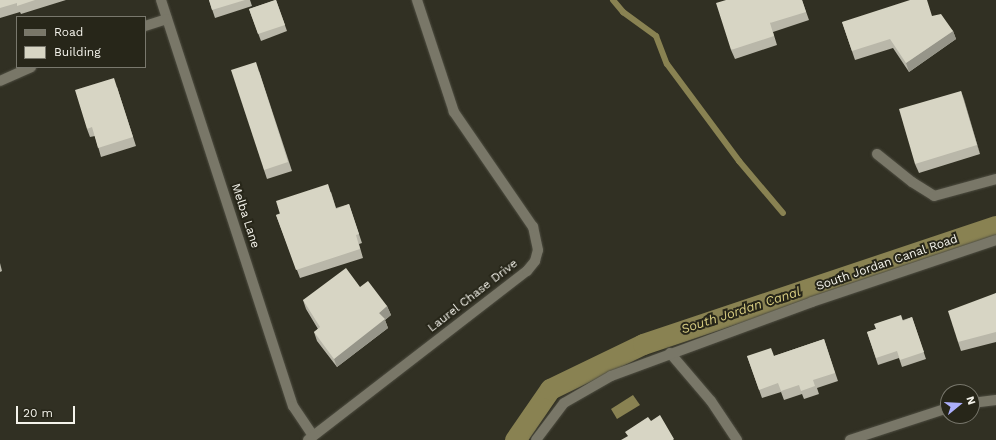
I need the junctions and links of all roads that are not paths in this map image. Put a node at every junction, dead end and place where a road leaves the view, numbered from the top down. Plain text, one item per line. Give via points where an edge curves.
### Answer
1 (161, 0) edge
2 (417, 0) edge
3 (167, 19) junction
4 (146, 26) edge
5 (29, 68) edge
6 (0, 81) edge
7 (877, 154) dead end
8 (996, 179) edge
9 (996, 240) edge
10 (670, 353) junction
11 (996, 400) edge
12 (980, 402) edge
13 (940, 411) edge
14 (310, 438) edge
15 (536, 440) edge
16 (737, 440) edge
17 (850, 440) edge

1 - 3 street, Melba Lane
2 - 14 street, Laurel Chase Drive via 454,112 533,227 538,250 535,261 527,271
3 - 4 street
3 - 14 street, Melba Lane via 293,406
5 - 6 street
7 - 8 street via 934,196
9 - 10 street, South Jordan Canal Road
10 - 15 street, South Jordan Canal Road via 611,376 564,403
10 - 16 street via 711,401
11 - 12 street
13 - 17 street

